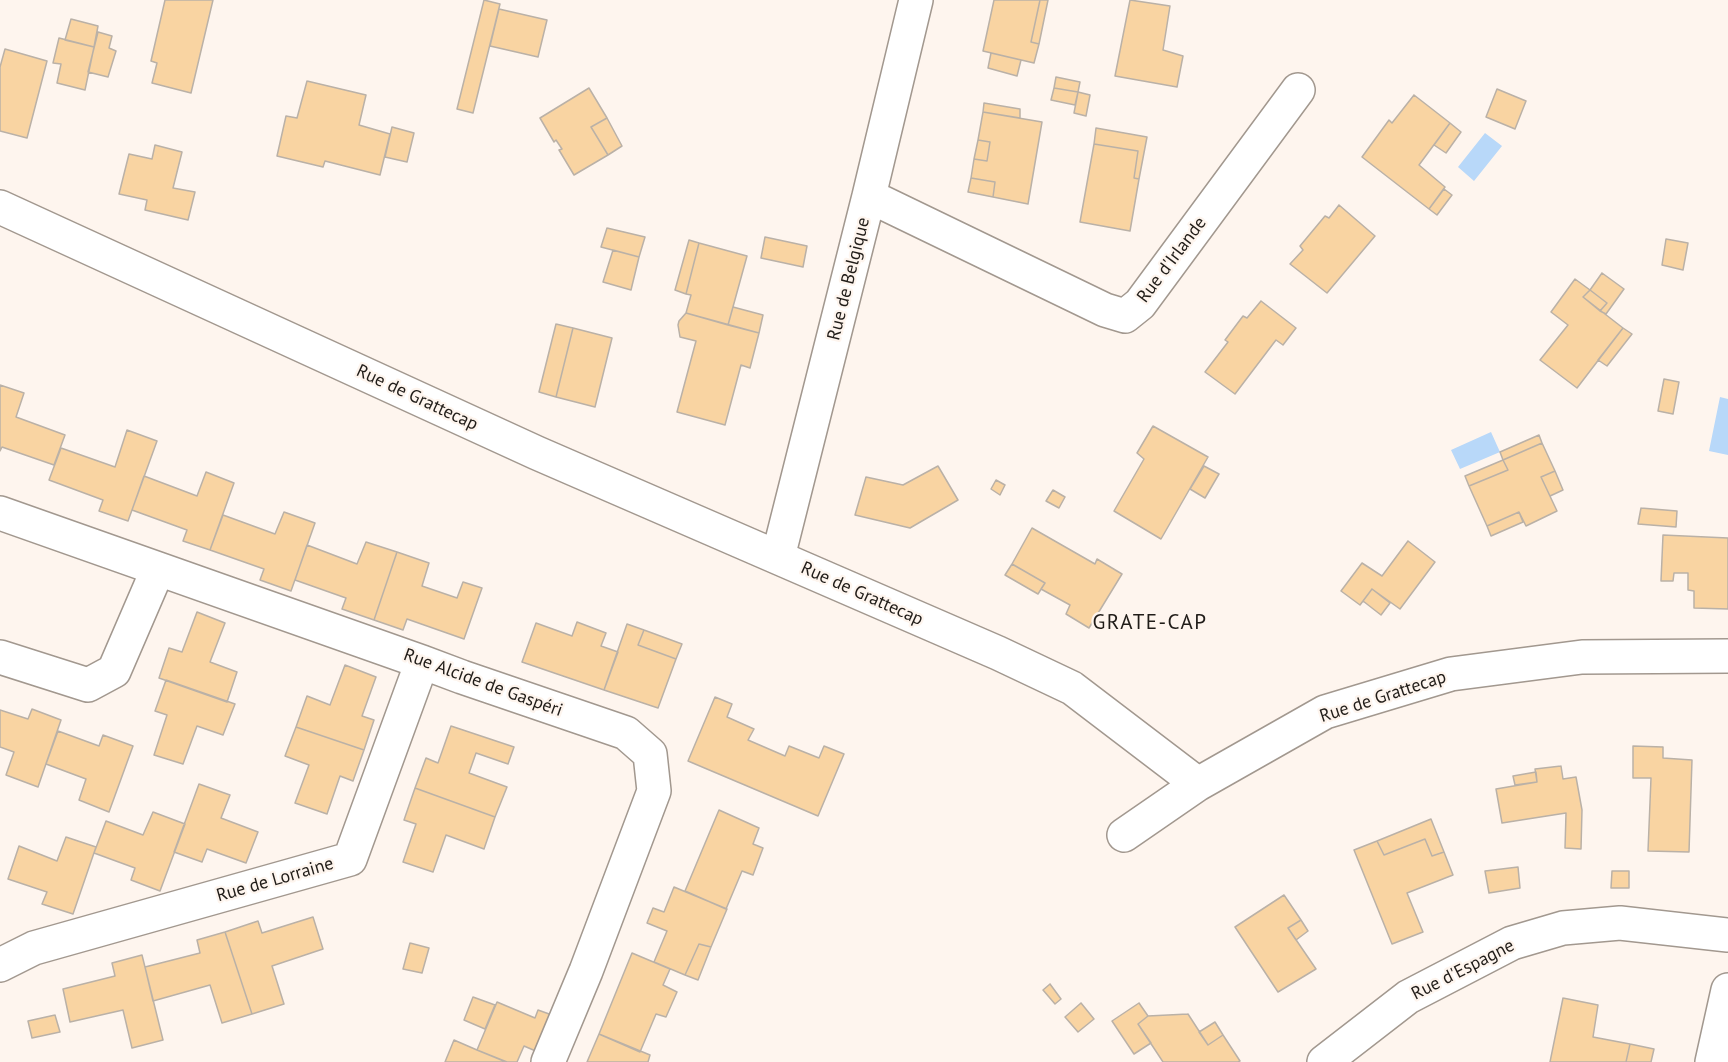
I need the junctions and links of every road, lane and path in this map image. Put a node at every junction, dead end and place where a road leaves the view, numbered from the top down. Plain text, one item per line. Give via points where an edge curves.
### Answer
1 (916, 0) edge
2 (1298, 90) dead end
3 (869, 196) junction
4 (0, 207) edge
5 (0, 513) edge
6 (778, 557) junction
7 (158, 569) junction
8 (1728, 656) edge
9 (0, 657) edge
10 (422, 662) junction
11 (1198, 784) junction
12 (1124, 835) dead end
13 (1728, 935) edge
14 (0, 964) edge
15 (1728, 990) edge
16 (548, 1062) edge
17 (1324, 1062) edge
18 (1712, 1062) edge

1 - 3 street, Rue de Belgique
2 - 3 street, Rue d'Irlande via 1140,304 1125,316 1105,310
3 - 6 street, Rue de Belgique
4 - 6 street, Rue de Grattecap via 537,453
5 - 7 street, Rue Alcide de Gaspéri
6 - 11 street, Rue de Grattecap via 1072,688
7 - 9 street via 114,670 88,686
7 - 10 street, Rue Alcide de Gaspéri
8 - 11 street, Rue de Grattecap via 1582,657 1451,674 1325,712
10 - 14 street, Rue de Lorraine via 350,859 34,948
10 - 16 street, Rue Alcide de Gaspéri via 626,733 650,754 654,791
11 - 12 street
13 - 17 street, Rue d'Espagne via 1620,923 1563,928 1512,943 1408,998
15 - 18 street

